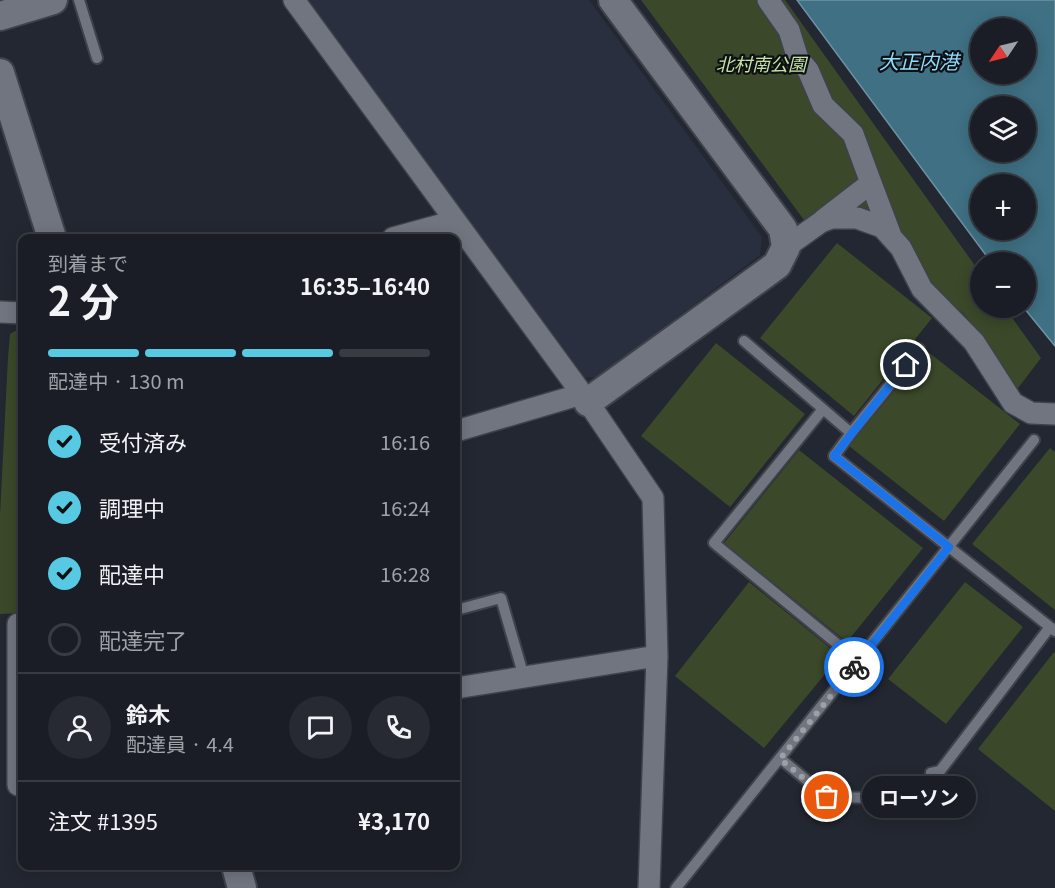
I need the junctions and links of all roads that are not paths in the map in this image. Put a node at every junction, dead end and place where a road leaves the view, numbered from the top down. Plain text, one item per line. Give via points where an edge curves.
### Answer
1 (53, 0) edge
2 (79, 0) edge
3 (294, 0) edge
4 (614, 0) edge
5 (768, 0) edge
6 (0, 16) edge
7 (97, 58) dead end
8 (0, 73) edge
9 (871, 183) junction
10 (455, 221) junction
11 (820, 222) junction
12 (51, 234) edge
13 (408, 234) edge
14 (892, 236) junction
15 (786, 248) junction
16 (0, 312) edge
17 (18, 313) edge
18 (744, 341) dead end
19 (919, 349) dead end
20 (585, 398) junction
21 (824, 409) junction
22 (1055, 414) edge
23 (460, 430) edge
24 (851, 433) junction
25 (1034, 440) dead end
26 (949, 547) junction
27 (460, 609) edge
28 (14, 623) edge
29 (1053, 629) edge
30 (657, 656) junction
31 (858, 661) junction
32 (524, 677) junction
33 (460, 687) edge
34 (780, 759) junction
35 (14, 785) edge
36 (237, 870) edge
37 (242, 888) edge
38 (649, 888) edge
39 (676, 888) edge

1 - 6 street
2 - 7 lane
3 - 10 street
4 - 15 street via 783,229
5 - 9 street via 789,30 798,59 808,70 823,105 853,134
8 - 12 street
9 - 11 street
9 - 14 street
10 - 13 street
10 - 20 street
11 - 14 street via 857,218 874,222
11 - 15 street
14 - 22 street via 922,289 974,342 1013,403 1031,413
15 - 20 street via 777,265
16 - 17 street
18 - 21 lane
19 - 24 lane
20 - 23 street
20 - 30 street via 653,498
21 - 24 lane
21 - 31 lane via 714,543
24 - 26 lane via 834,456
25 - 26 lane
26 - 29 lane
26 - 31 lane
27 - 32 lane via 501,598
28 - 35 street
29 - 34 lane via 940,771 931,773 932,799 827,797
30 - 32 street
30 - 38 street
31 - 34 lane
32 - 33 street
34 - 39 lane
36 - 37 street

